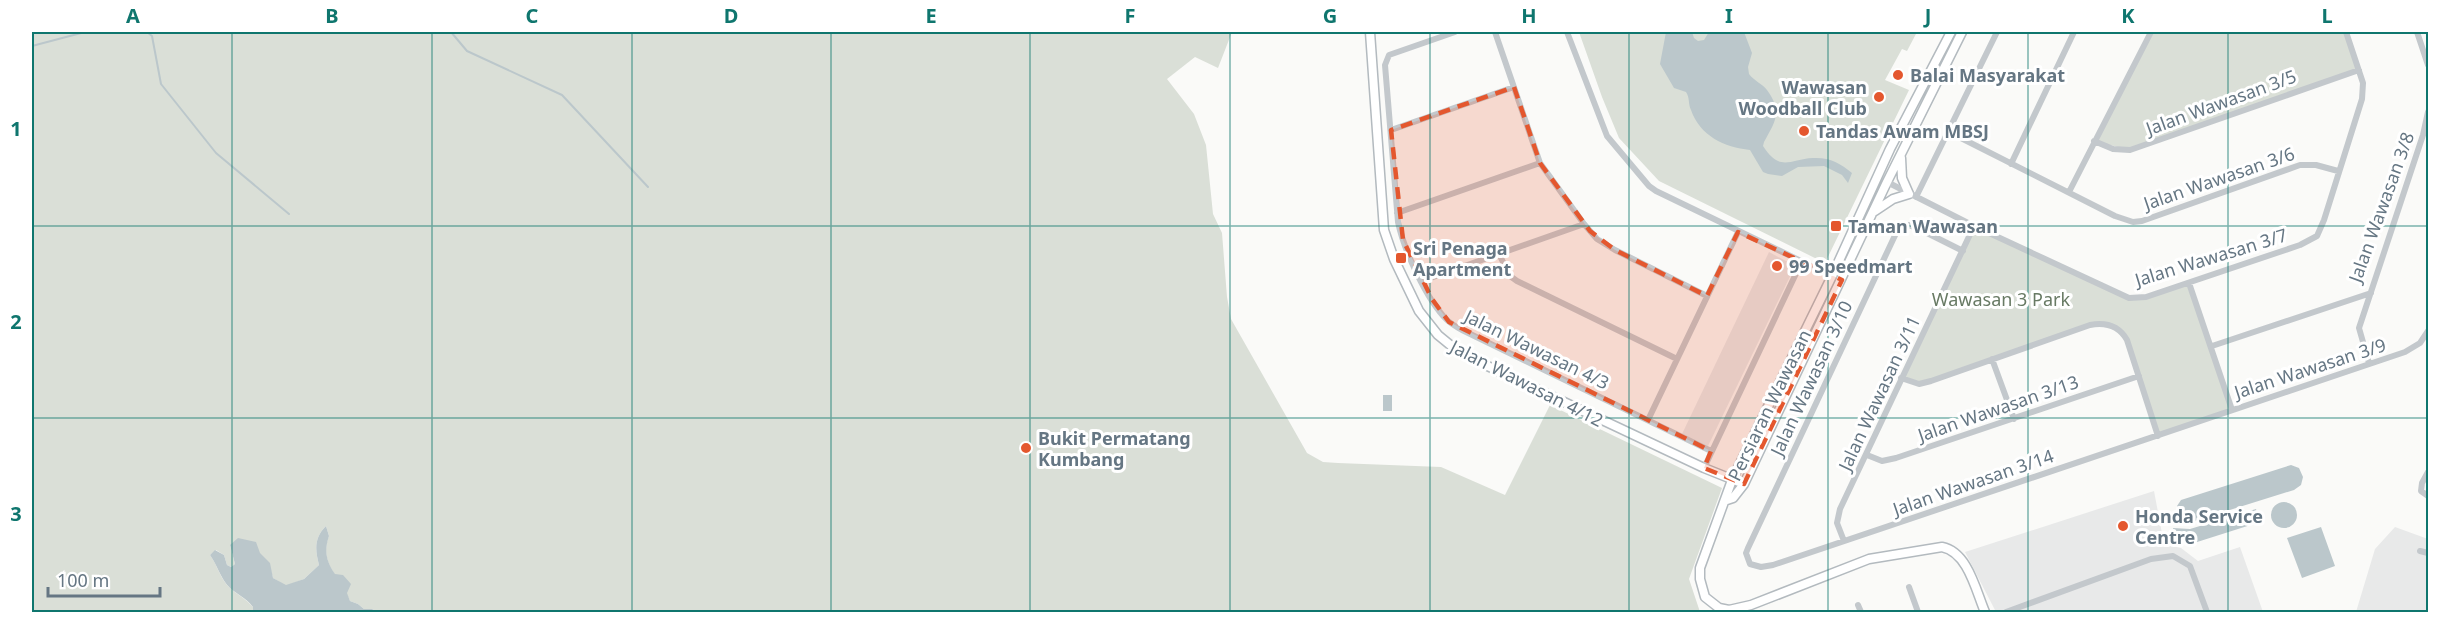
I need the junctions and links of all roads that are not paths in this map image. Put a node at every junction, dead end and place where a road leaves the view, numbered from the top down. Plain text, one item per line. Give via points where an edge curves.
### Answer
1 (1370, 32) edge
2 (1455, 32) edge
3 (1495, 32) edge
4 (1568, 32) edge
5 (1952, 32) edge
6 (1962, 32) edge
7 (1997, 32) edge
8 (2074, 32) edge
9 (2151, 32) edge
10 (2346, 32) edge
11 (2417, 32) edge
12 (2428, 65) edge
13 (2359, 70) junction
14 (1514, 87) junction
15 (2428, 112) edge
16 (1390, 130) junction
17 (1949, 132) junction
18 (2094, 141) junction
19 (1890, 149) junction
20 (1901, 154) junction
21 (1540, 163) junction
22 (2011, 164) junction
23 (2338, 171) junction
24 (1887, 182) junction
25 (2068, 192) junction
26 (1912, 196) junction
27 (1864, 206) junction
28 (1875, 211) junction
29 (1397, 213) junction
30 (1584, 224) junction
31 (1974, 226) junction
32 (1738, 232) junction
33 (1963, 251) junction
34 (1499, 254) junction
35 (1801, 263) junction
36 (1832, 276) junction
37 (1842, 280) junction
38 (1422, 281) junction
39 (2189, 283) junction
40 (2371, 292) junction
41 (1707, 296) junction
42 (2428, 331) edge
43 (2212, 346) junction
44 (1677, 358) junction
45 (1992, 359) junction
46 (2369, 363) junction
47 (2139, 376) junction
48 (1901, 378) junction
49 (2232, 410) junction
50 (2014, 419) junction
51 (1648, 420) junction
52 (2194, 423) joint
53 (2158, 436) junction
54 (1711, 451) junction
55 (1867, 455) junction
56 (1704, 468) junction
57 (2428, 472) edge
58 (1732, 480) junction
59 (1744, 484) junction
60 (2428, 496) edge
61 (1726, 500) junction
62 (1844, 541) junction
63 (2420, 551) dead end
64 (2428, 553) edge
65 (1761, 567) joint
66 (1909, 587) dead end
67 (1918, 612) edge
68 (1985, 612) edge
69 (2006, 612) edge
70 (2207, 612) edge

1 - 56 main road, Jalan Wawasan 4/12 via 1384,230 1403,279 1427,323 1460,353
2 - 16 street, Jalan Wawasan 4/3 via 1389,55 1385,65
3 - 14 street
4 - 32 street via 1604,129 1636,171 1656,191
5 - 19 main road, Persiaran Wawasan
6 - 20 main road, Persiaran Wawasan
7 - 17 street
8 - 22 street
9 - 18 street
10 - 13 street, Jalan Wawasan 3/7
11 - 12 street
13 - 18 street, Jalan Wawasan 3/5 via 2138,148 2122,151
13 - 23 street, Jalan Wawasan 3/7 via 2362,99
14 - 16 street
14 - 21 street
15 - 40 street, Jalan Wawasan 3/8
16 - 29 street, Jalan Wawasan 4/3
17 - 22 street, Jalan Wawasan 3/6
17 - 26 street
18 - 25 street
19 - 24 main road
19 - 27 main road, Persiaran Wawasan
20 - 24 main road, Persiaran Wawasan
20 - 26 main road via 1900,166
21 - 29 street
21 - 30 street
22 - 25 street, Jalan Wawasan 3/6
23 - 25 street, Jalan Wawasan 3/6 via 2300,165 2133,222
23 - 39 street, Jalan Wawasan 3/7 via 2317,236
24 - 26 street, Jalan Wawasan 3/7
24 - 27 main road via 1876,188
24 - 28 main road, Persiaran Wawasan
26 - 28 main road via 1893,198
26 - 31 street, Jalan Wawasan 3/7
27 - 36 main road, Persiaran Wawasan
28 - 37 main road, Persiaran Wawasan
29 - 38 street, Jalan Wawasan 4/3 via 1403,240
30 - 34 street
30 - 41 street via 1597,239 1615,250
31 - 33 street, Jalan Wawasan 3/11
31 - 39 street, Jalan Wawasan 3/7 via 2129,298 2146,297
32 - 35 street
32 - 41 street
33 - 48 street, Jalan Wawasan 3/11
33 - 65 street, Jalan Wawasan 3/10 via 1915,227 1898,229 1748,548 1750,564
34 - 38 street
34 - 44 street via 1510,276 1517,281
35 - 36 street
35 - 54 street
36 - 37 street
36 - 58 main road, Persiaran Wawasan
37 - 59 main road, Persiaran Wawasan
38 - 51 street, Jalan Wawasan 4/3 via 1449,322
39 - 43 street
40 - 43 street, Jalan Wawasan 3/8
40 - 46 street via 2359,328
41 - 44 street
42 - 46 street, Jalan Wawasan 3/9 via 2413,349
43 - 49 street
44 - 51 street
45 - 47 street via 2099,323 2123,334
45 - 48 street via 1924,383
45 - 50 street
46 - 49 street, Jalan Wawasan 3/9
47 - 50 street, Jalan Wawasan 3/13
47 - 53 street
48 - 55 street, Jalan Wawasan 3/11
49 - 52 street, Jalan Wawasan 3/9
50 - 55 street, Jalan Wawasan 3/13 via 1889,460 1875,460
51 - 54 street, Jalan Wawasan 4/3
52 - 53 street, Jalan Wawasan 3/14
53 - 62 street, Jalan Wawasan 3/14
54 - 56 street
55 - 62 street, Jalan Wawasan 3/11 via 1837,516
56 - 58 main road, Jalan Wawasan 4/12
57 - 60 street via 2421,491
58 - 59 main road, Jalan Wawasan 4/12
58 - 61 main road, Persiaran Wawasan
59 - 61 main road, Persiaran Wawasan via 1733,498
61 - 68 main road via 1700,568 1706,597 1719,608 1751,605 1869,559 1942,547 1960,558
62 - 65 street, Jalan Wawasan 3/14
63 - 64 street
66 - 67 street
69 - 70 street via 2151,559 2173,556 2190,566

